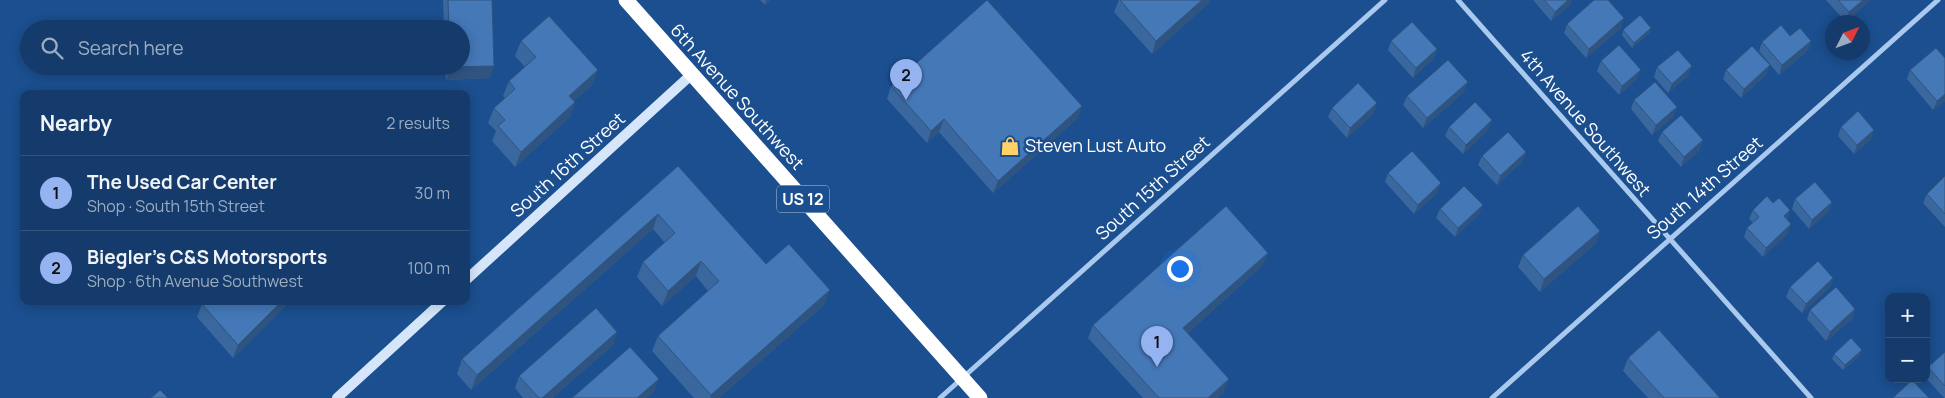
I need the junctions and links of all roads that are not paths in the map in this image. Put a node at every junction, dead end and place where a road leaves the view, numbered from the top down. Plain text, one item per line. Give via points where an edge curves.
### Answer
1 (626, 0) edge
2 (1384, 0) edge
3 (1458, 0) edge
4 (1938, 0) edge
5 (692, 74) junction
6 (1669, 238) junction
7 (470, 276) edge
8 (439, 305) edge
9 (962, 378) junction
10 (337, 398) edge
11 (940, 398) edge
12 (980, 398) edge
13 (1492, 398) edge
14 (1812, 398) edge

1 - 5 highway, 6th Avenue Southwest / US 12
2 - 9 street, South 15th Street
3 - 6 street, 4th Avenue Southwest
4 - 6 street, South 14th Street
5 - 7 street, South 16th Street
5 - 9 highway, 6th Avenue Southwest / US 12
6 - 13 street, South 14th Street
6 - 14 street, 4th Avenue Southwest
8 - 10 street
9 - 11 street, South 15th Street
9 - 12 highway, 6th Avenue Southwest / US 12

